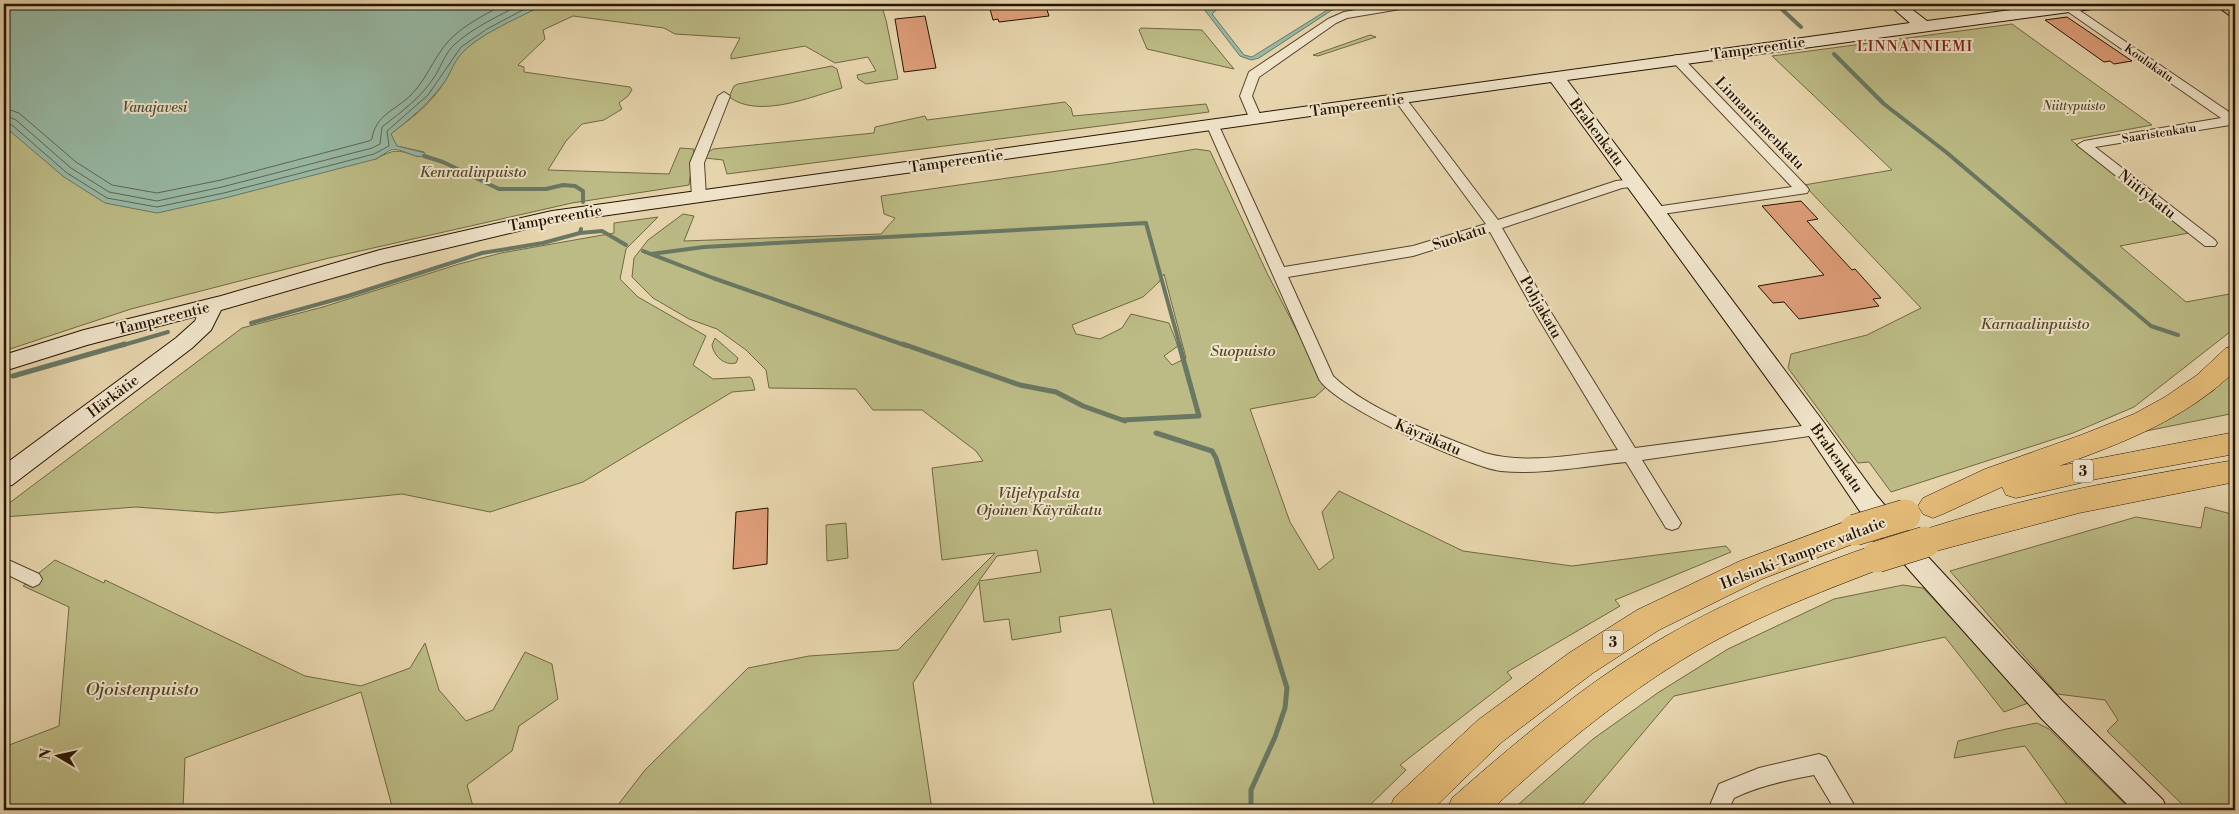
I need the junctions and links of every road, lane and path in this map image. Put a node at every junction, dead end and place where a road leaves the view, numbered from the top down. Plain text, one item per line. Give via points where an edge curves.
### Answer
1 (1412, 4) edge
2 (1896, 4) edge
3 (2092, 4) edge
4 (2223, 4) edge
5 (2066, 5) edge
6 (2235, 11) edge
7 (1923, 26) junction
8 (1677, 59) junction
9 (1556, 77) junction
10 (724, 96) dead end
11 (1400, 99) junction
12 (1256, 119) junction
13 (2234, 121) edge
14 (1213, 126) junction
15 (2084, 145) joint
16 (1634, 183) junction
17 (699, 197) junction
18 (1655, 211) junction
19 (1494, 225) junction
20 (2210, 243) dead end
21 (1280, 273) junction
22 (213, 305) junction
23 (2235, 355) edge
24 (4, 363) edge
25 (1816, 430) junction
26 (2235, 443) edge
27 (1631, 455) junction
28 (2235, 471) edge
29 (4, 478) edge
30 (2135, 488) junction
31 (2235, 490) edge
32 (1933, 506) junction
33 (1672, 523) dead end
34 (4, 565) edge
35 (33, 579) dead end
36 (1407, 810) edge
37 (1465, 810) edge
38 (1718, 810) edge
39 (1847, 810) edge
40 (2153, 810) edge

1 - 12 street via 1338,18 1252,75 1246,96
2 - 7 main road
3 - 5 main road, Tampereentie
4 - 6 main road
5 - 7 main road, Tampereentie
5 - 13 street, Koulukatu
7 - 8 main road, Tampereentie
8 - 9 main road, Tampereentie
8 - 18 street, Linnaniemenkatu via 1802,190
9 - 11 main road, Tampereentie
9 - 16 main road, Brahenkatu
10 - 17 street via 697,162
11 - 12 main road, Tampereentie
11 - 19 street, Pohjakatu
12 - 14 main road, Tampereentie
13 - 15 street, Saaristenkatu
14 - 17 main road, Tampereentie
14 - 21 street, Käyräkatu
15 - 20 street, Niittykatu
16 - 18 main road, Brahenkatu
16 - 19 street, Suokatu via 1621,184
17 - 22 main road, Tampereentie via 552,217 455,238
18 - 25 main road, Brahenkatu
19 - 21 street, Suokatu via 1413,251
19 - 27 street, Pohjakatu via 1545,316
21 - 27 street, Käyräkatu via 1327,379 1338,390 1380,416 1500,464 1544,464
22 - 24 main road, Tampereentie via 84,338
22 - 29 main road, Härkätie via 204,325 184,343
23 - 32 highway via 2206,382 2144,421 1995,477
25 - 27 street, Käyräkatu
25 - 40 main road, Brahenkatu via 1868,503 1920,566 2052,710
26 - 32 highway, Helsinki-Tampere valtatie / 3 via 2097,468
27 - 33 street, Pohjakatu
28 - 30 highway, Helsinki-Tampere valtatie / 3
30 - 31 highway via 2209,492
30 - 37 highway, Helsinki-Tampere valtatie / 3, bridge via 1999,519 1877,557 1772,597 1678,646 1607,691 1523,758
32 - 36 highway, Helsinki-Tampere valtatie / 3, bridge via 1855,530 1751,570 1648,620 1581,663 1490,731
34 - 35 street
38 - 39 street via 1726,791 1746,781 1781,770 1819,764

